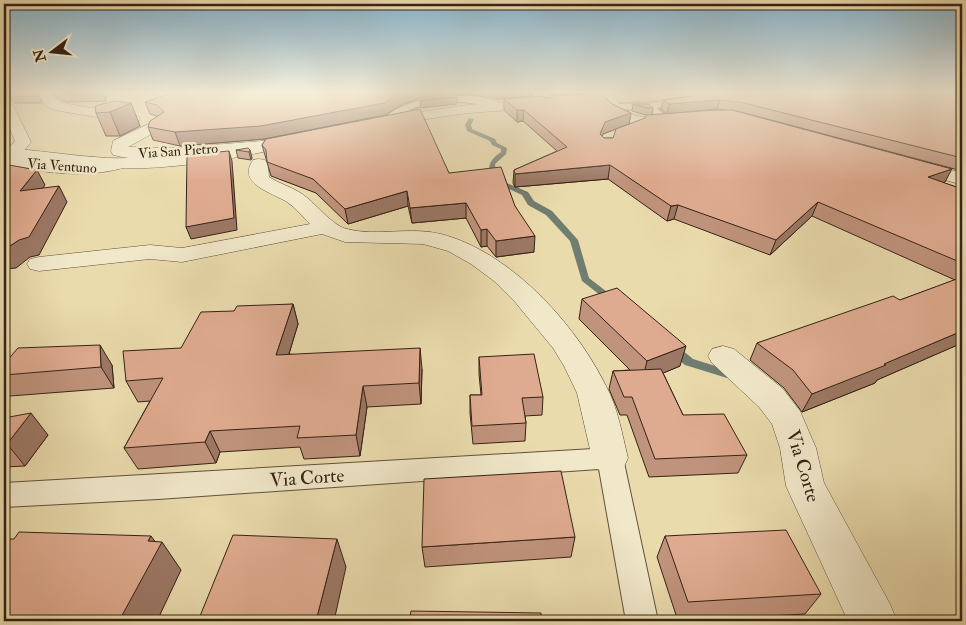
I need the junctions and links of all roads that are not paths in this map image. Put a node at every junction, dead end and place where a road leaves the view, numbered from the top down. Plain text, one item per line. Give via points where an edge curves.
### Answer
1 (15, 122) edge
2 (156, 122) edge
3 (633, 122) edge
4 (653, 122) edge
5 (311, 137) edge
6 (260, 155) junction
7 (7, 156) edge
8 (897, 160) edge
9 (962, 179) edge
10 (326, 228) junction
11 (39, 264) dead end
12 (723, 356) dead end
13 (610, 458) junction
14 (4, 495) edge
15 (642, 621) edge
16 (873, 621) edge

1 - 7 street via 22,142
2 - 6 street, Via San Pietro via 159,124 118,145 119,152
3 - 4 street via 636,125
5 - 6 street
6 - 7 street, Via Ventuno via 120,164 86,171
6 - 10 street via 258,175 261,181 293,197
8 - 9 street
10 - 11 street via 182,255 150,252
10 - 13 street via 347,236 409,236 445,241 471,254 507,280 552,327 577,361 597,405
12 - 16 street, Via Corte via 771,398 788,420 798,448 805,486
13 - 14 lane, Via Corte
13 - 15 lane

